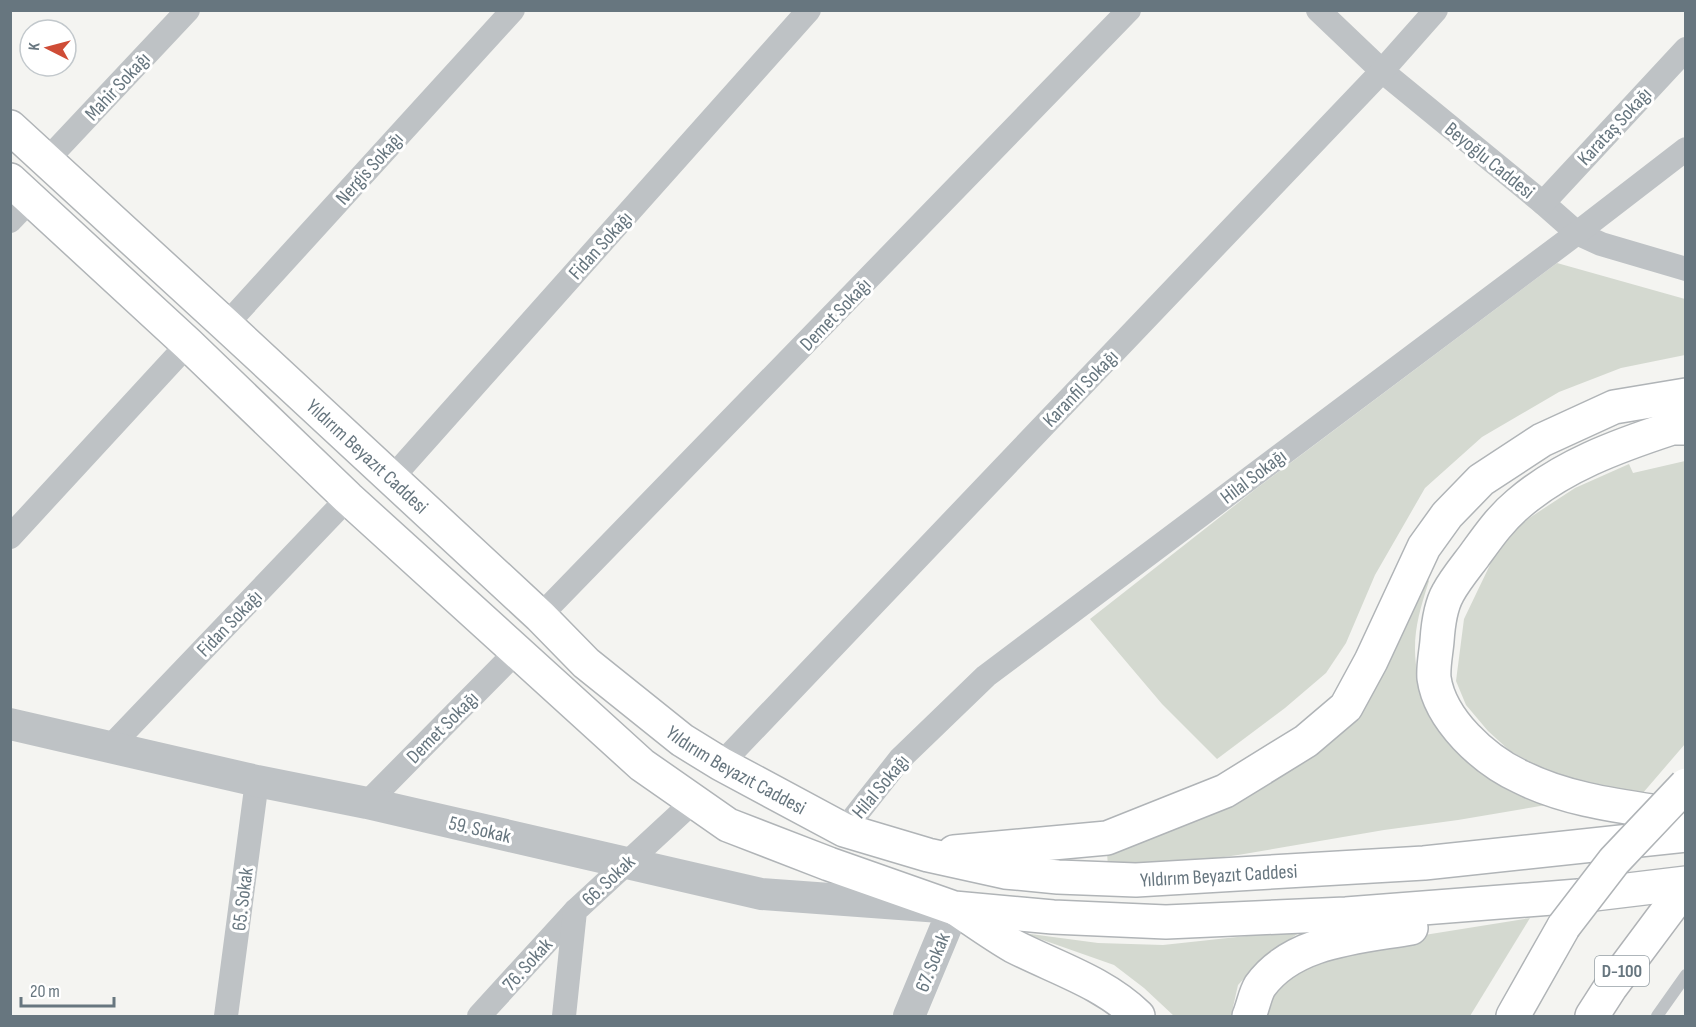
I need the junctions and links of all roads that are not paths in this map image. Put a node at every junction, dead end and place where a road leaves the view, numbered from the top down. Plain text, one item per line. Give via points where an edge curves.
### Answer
1 (188, 10) edge
2 (513, 10) edge
3 (809, 10) edge
4 (1129, 10) edge
5 (1318, 10) edge
6 (1436, 10) edge
7 (1686, 49) edge
8 (1382, 71) junction
9 (10, 127) edge
10 (1686, 148) edge
11 (46, 161) junction
12 (17, 200) edge
13 (1543, 203) junction
14 (1577, 233) junction
15 (1686, 269) edge
16 (226, 325) junction
17 (188, 344) junction
18 (1686, 395) edge
19 (1686, 428) edge
20 (391, 479) junction
21 (348, 498) junction
22 (10, 537) edge
23 (540, 616) junction
24 (517, 651) junction
25 (10, 724) edge
26 (110, 747) junction
27 (721, 764) junction
28 (257, 781) junction
29 (1686, 785) edge
30 (694, 801) junction
31 (367, 803) junction
32 (1686, 816) edge
33 (844, 830) junction
34 (1686, 835) edge
35 (928, 855) junction
36 (626, 863) junction
37 (1686, 885) edge
38 (1578, 896) junction
39 (954, 908) junction
40 (574, 911) junction
41 (1686, 975) edge
42 (226, 1017) edge
43 (479, 1017) edge
44 (564, 1017) edge
45 (909, 1017) edge
46 (1138, 1017) edge
47 (1249, 1017) edge
48 (1513, 1017) edge
49 (1592, 1017) edge
50 (1657, 1017) edge

1 - 11 street, Mahir Sokağı
2 - 16 street, Nergis Sokağı
3 - 20 street, Fidan Sokağı
4 - 23 street, Demet Sokağı
5 - 8 street, Beyoğlu Caddesi
6 - 8 street, Karanfil Sokağı
7 - 13 street, Karataş Sokağı
8 - 13 street, Beyoğlu Caddesi
8 - 27 street, Karanfil Sokağı
9 - 11 main road, Yıldırım Beyazıt Caddesi
10 - 14 street, Hilal Sokağı
11 - 16 main road, Yıldırım Beyazıt Caddesi
12 - 17 main road
13 - 14 street, Beyoğlu Caddesi
14 - 15 street, Beyoğlu Caddesi
14 - 33 street, Hilal Sokağı via 986,676 900,759
16 - 20 main road, Yıldırım Beyazıt Caddesi
17 - 21 main road
17 - 22 street
18 - 35 main road via 1614,407 1542,440 1481,480 1447,515 1424,547 1346,707 1306,741 1225,791 1107,838
19 - 32 main road via 1672,428 1594,457 1553,478 1496,525 1447,594 1438,626 1434,678 1445,711 1462,732 1519,777 1585,800
20 - 23 main road, Yıldırım Beyazıt Caddesi
21 - 24 main road
21 - 26 street, Fidan Sokağı
23 - 27 main road, Yıldırım Beyazıt Caddesi via 586,663 682,740
24 - 30 main road via 642,765
24 - 31 street, Demet Sokağı
25 - 26 street, 59. Sokak
26 - 28 street, 59. Sokak
27 - 33 main road, Yıldırım Beyazıt Caddesi
28 - 31 street, 59. Sokak
28 - 42 street, 65. Sokak
29 - 48 main road, bridge via 1614,861 1564,926
30 - 36 street, 66. Sokak
30 - 39 main road via 728,825
31 - 36 street, 59. Sokak
33 - 35 main road, Yıldırım Beyazıt Caddesi
34 - 35 main road, Yıldırım Beyazıt Caddesi via 1424,863 1137,880 1005,872
36 - 39 street, 59. Sokak via 761,894
36 - 40 street, 66. Sokak
37 - 38 main road
37 - 49 main road, D-100
38 - 39 main road via 1346,914 1166,922
38 - 47 main road via 1528,901 1479,915 1313,948 1280,964 1259,988
39 - 45 street, 67. Sokak
39 - 46 main road via 1012,945 1089,981
40 - 43 street, 76. Sokak
40 - 44 street, 66. Sokak
41 - 50 lane

